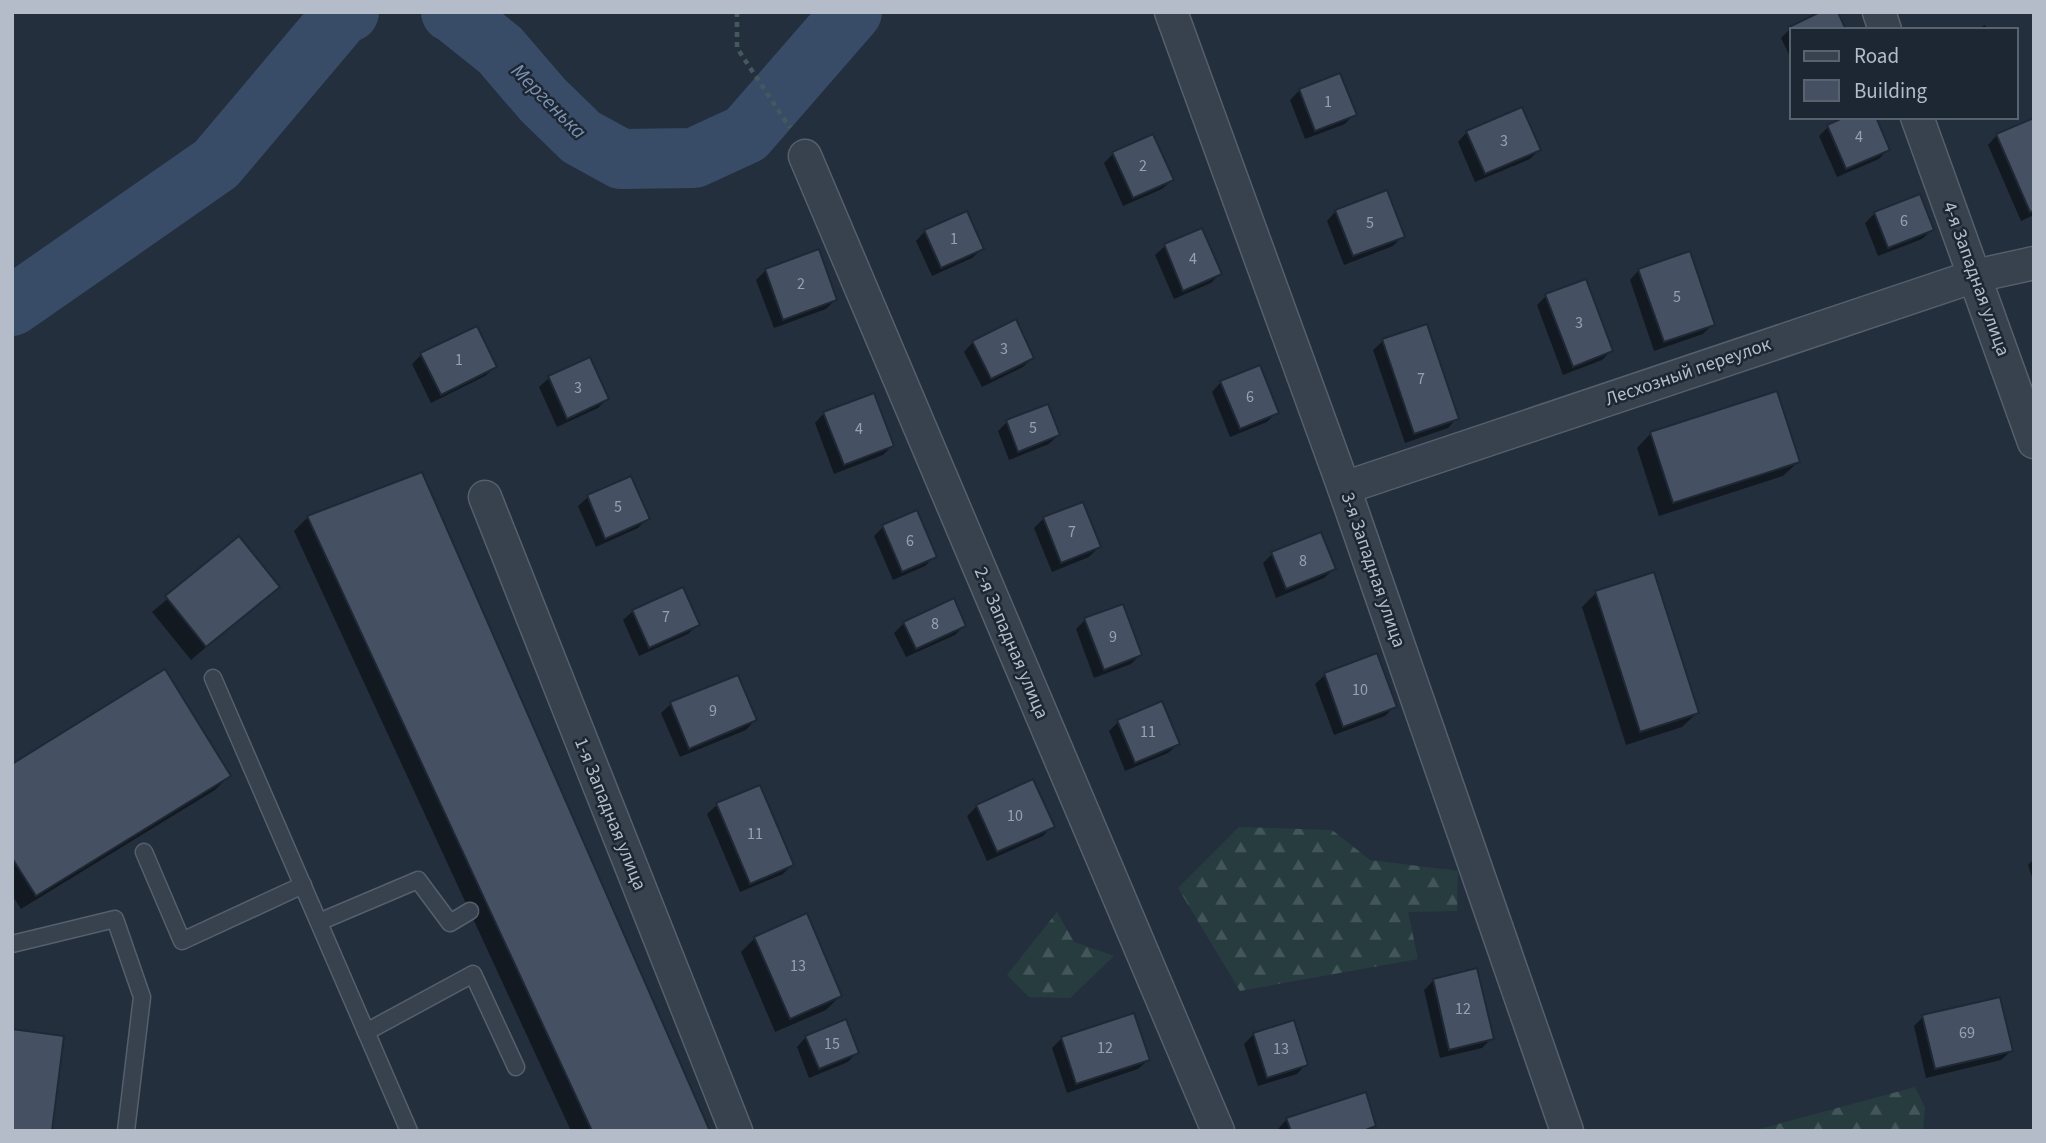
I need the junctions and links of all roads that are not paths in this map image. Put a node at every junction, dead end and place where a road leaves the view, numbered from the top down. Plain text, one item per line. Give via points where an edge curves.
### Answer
1 (1171, 12) edge
2 (1918, 119) edge
3 (805, 156) dead end
4 (2034, 263) edge
5 (1975, 276) junction
6 (2034, 442) edge
7 (1344, 488) junction
8 (485, 497) dead end
9 (213, 678) dead end
10 (144, 852) dead end
11 (303, 885) junction
12 (470, 911) dead end
13 (319, 922) junction
14 (12, 944) edge
15 (366, 1032) junction
16 (516, 1067) dead end
17 (126, 1131) edge
18 (409, 1131) edge
19 (736, 1131) edge
20 (1218, 1131) edge
21 (1567, 1131) edge

1 - 7 street, 3-я Западная улица
2 - 5 street, 4-я Западная улица
3 - 20 street, 2-я Западная улица
4 - 5 street, Лесхозный переулок
5 - 6 street, 4-я Западная улица
5 - 7 street, Лесхозный переулок
7 - 21 street, 3-я Западная улица
8 - 19 street, 1-я Западная улица
9 - 11 lane
10 - 11 lane via 182,940
11 - 13 lane
12 - 13 lane via 450,923 418,880
13 - 15 lane
14 - 17 lane via 115,919 142,997
15 - 16 lane via 473,974
15 - 18 lane

